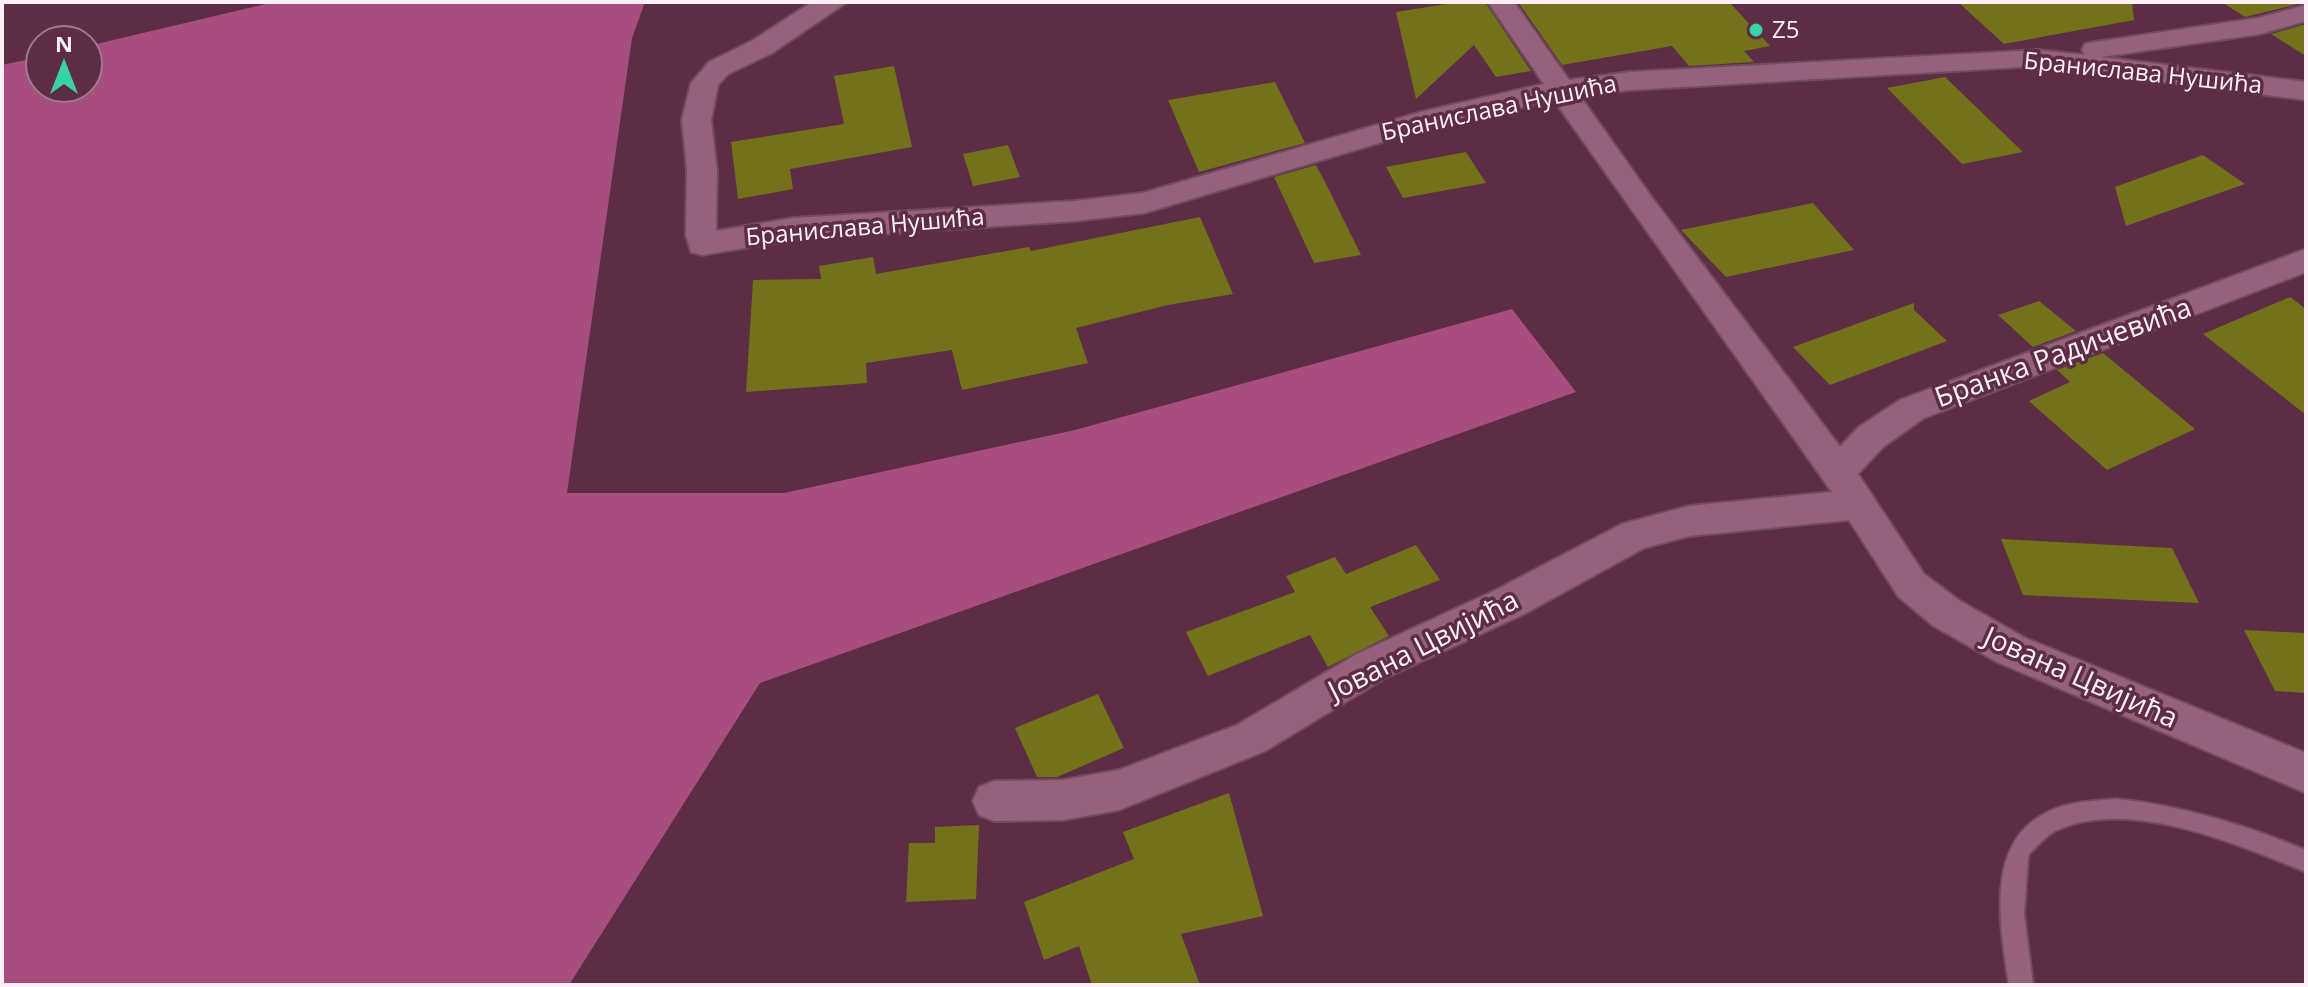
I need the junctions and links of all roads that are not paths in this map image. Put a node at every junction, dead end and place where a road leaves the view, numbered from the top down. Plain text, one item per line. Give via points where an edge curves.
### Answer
1 (834, 2) edge
2 (1501, 2) edge
3 (2306, 13) edge
4 (2038, 58) junction
5 (1563, 89) junction
6 (2306, 91) edge
7 (2306, 260) edge
8 (1847, 488) junction
9 (2306, 773) edge
10 (994, 801) dead end
11 (2306, 861) edge
12 (2021, 985) edge

1 - 5 street, Бранислава Нушића via 711,74 695,119 702,171 702,244 793,229 1144,203 1431,118
2 - 5 street, Јована Цвијића
3 - 4 street via 2260,26
4 - 5 street, Бранислава Нушића
4 - 6 street, Бранислава Нушића
5 - 8 street, Јована Цвијића
7 - 8 street, Бранка Радичевића via 1912,409 1871,437
8 - 9 street, Јована Цвијића via 1911,585 1946,613 2011,650
8 - 10 street, Јована Цвијића via 1635,535 1510,602 1371,666 1251,738 1119,790 1063,800
11 - 12 lane via 2245,835 2160,811 2097,811 2050,821 2019,848 2009,910

